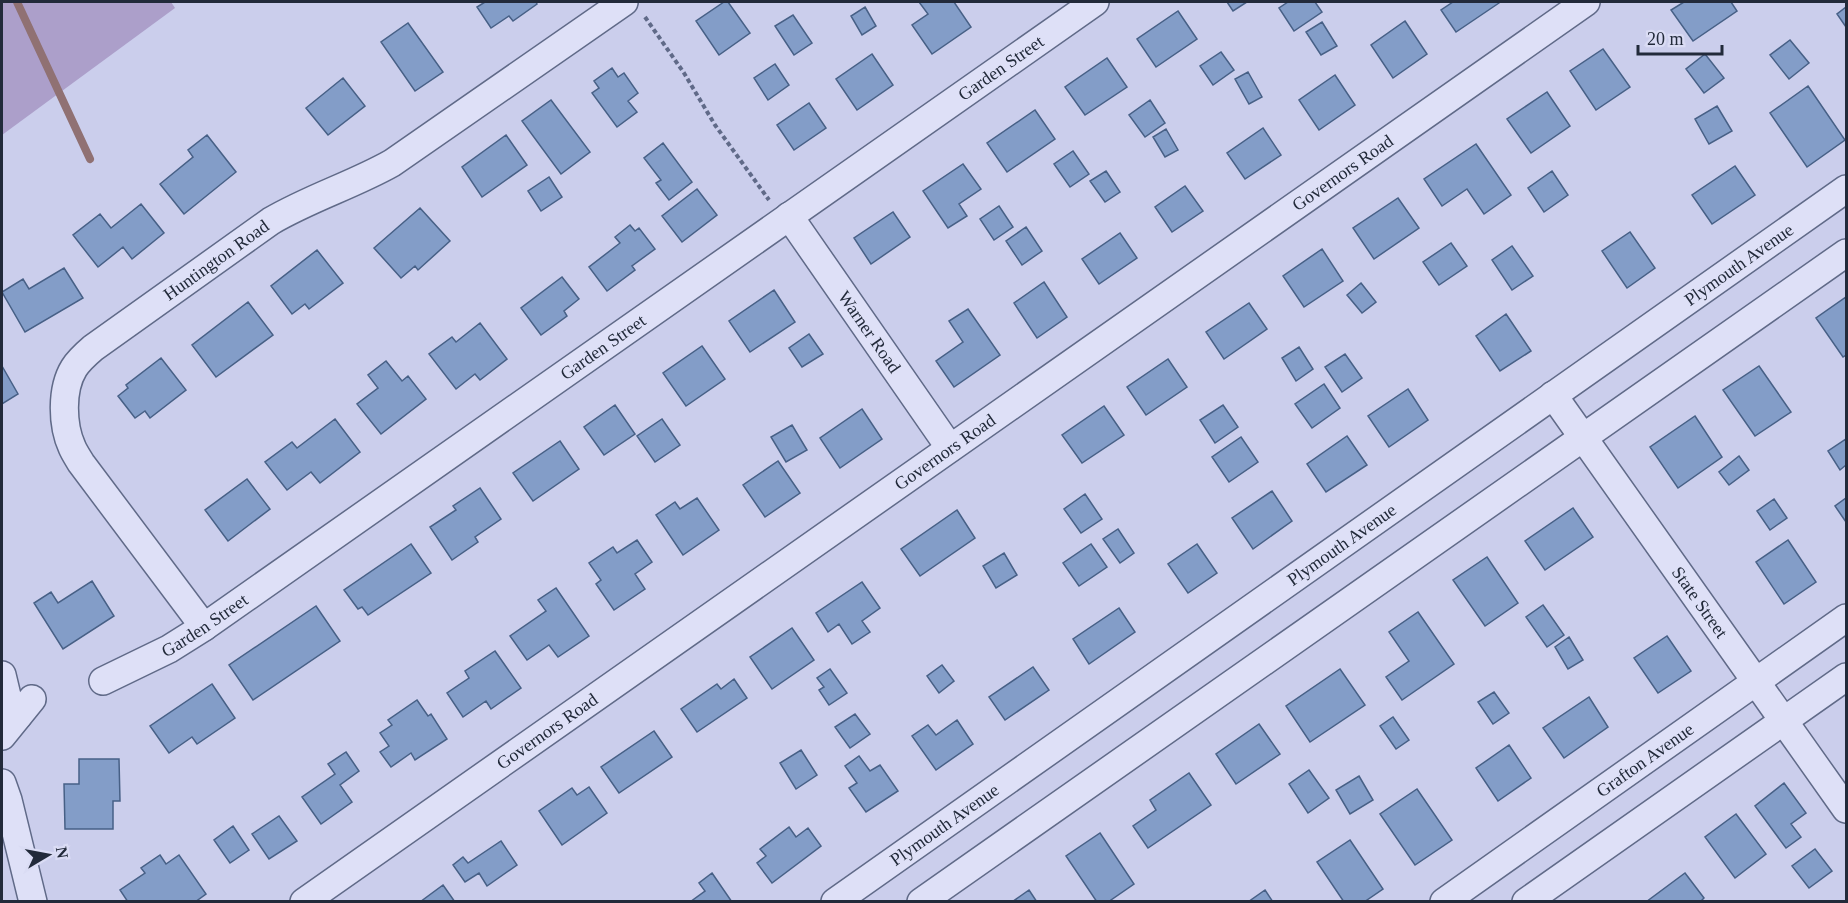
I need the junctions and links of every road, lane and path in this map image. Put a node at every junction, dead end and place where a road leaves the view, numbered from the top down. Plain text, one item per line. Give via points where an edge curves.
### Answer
1 (1095, 2) edge
2 (1586, 2) edge
3 (632, 6) edge
4 (1846, 189) edge
5 (786, 218) junction
6 (1846, 253) edge
7 (1553, 395) junction
8 (1583, 437) junction
9 (950, 448) junction
10 (1846, 618) edge
11 (204, 627) junction
12 (2, 675) edge
13 (1846, 677) edge
14 (103, 681) dead end
15 (1756, 681) junction
16 (17, 717) edge
17 (1784, 721) junction
18 (2, 783) edge
19 (1846, 809) edge
20 (33, 902) edge
21 (304, 902) edge
22 (836, 902) edge
23 (921, 902) edge
24 (1444, 902) edge
25 (1526, 902) edge

1 - 5 street, Garden Street
2 - 9 street, Governors Road
3 - 5 path
3 - 11 street, Huntington Road via 392,163 271,221 93,348 73,369 65,401 72,447
4 - 7 street, Plymouth Avenue
5 - 9 street, Warner Road
5 - 11 street, Garden Street
6 - 8 street
7 - 8 street, State Street
7 - 22 street, Plymouth Avenue
8 - 15 street, State Street
8 - 23 street
9 - 21 street, Governors Road
10 - 15 street, Grafton Avenue
11 - 14 street, Garden Street
12 - 16 street
13 - 17 street
15 - 17 street, State Street
15 - 24 street, Grafton Avenue
17 - 19 street, State Street
17 - 25 street
18 - 20 street

